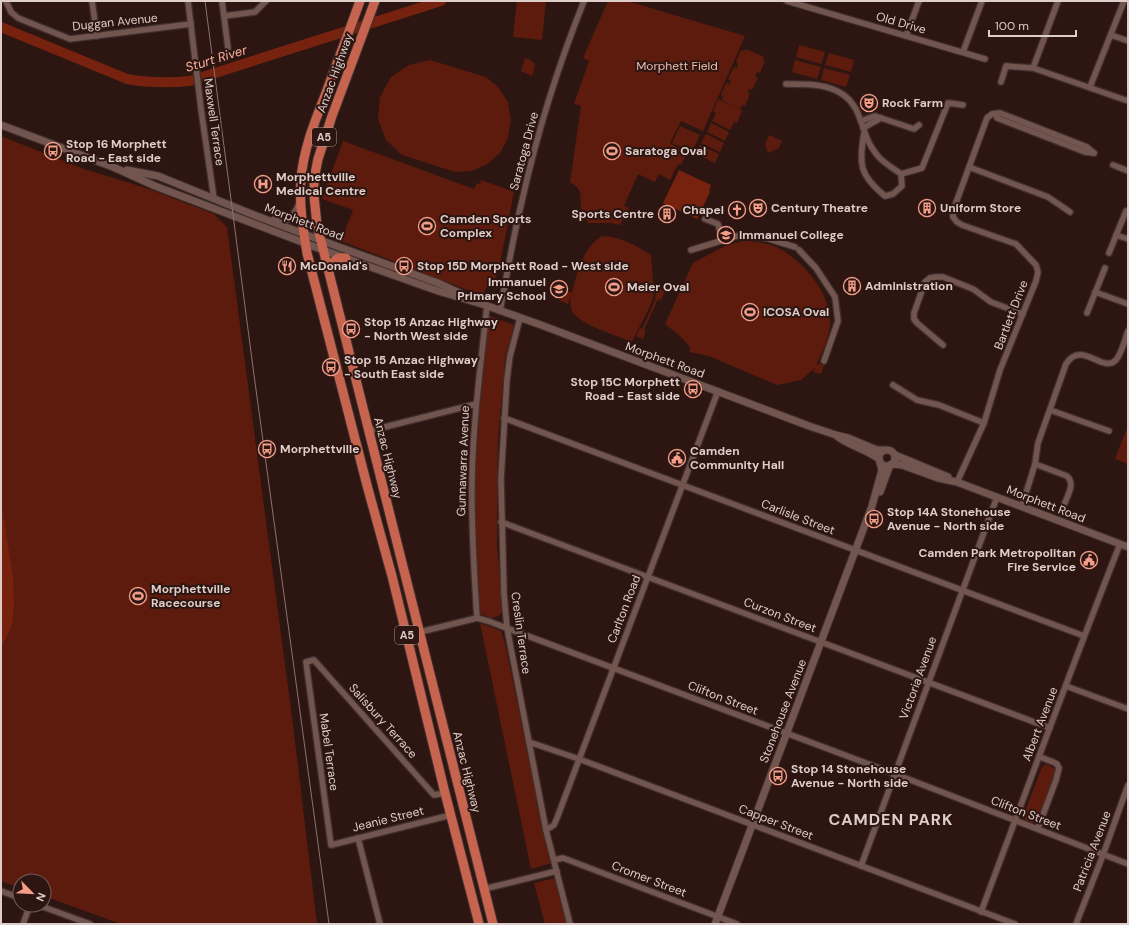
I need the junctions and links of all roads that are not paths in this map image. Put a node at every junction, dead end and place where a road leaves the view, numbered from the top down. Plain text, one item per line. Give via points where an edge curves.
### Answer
1 (6, 1) edge
2 (92, 1) edge
3 (188, 1) edge
4 (222, 1) edge
5 (266, 1) edge
6 (360, 1) edge
7 (375, 1) edge
8 (584, 1) edge
9 (787, 1) edge
10 (919, 1) edge
11 (982, 1) edge
12 (1058, 1) edge
13 (1124, 1) edge
14 (224, 16) junction
15 (191, 24) junction
16 (1111, 35) junction
17 (97, 36) junction
18 (906, 36) junction
19 (1128, 41) edge
20 (228, 48) dead end
21 (963, 52) junction
22 (985, 59) dead end
23 (1033, 68) junction
24 (1001, 82) dead end
25 (786, 84) dead end
26 (1090, 87) junction
27 (1128, 101) edge
28 (963, 105) dead end
29 (319, 111) junction
30 (996, 114) junction
31 (332, 116) junction
32 (882, 118) junction
33 (861, 121) junction
34 (1, 125) edge
35 (919, 125) dead end
36 (864, 131) junction
37 (1113, 165) dead end
38 (969, 166) junction
39 (113, 167) junction
40 (1128, 171) edge
41 (901, 174) junction
42 (214, 199) junction
43 (300, 203) junction
44 (1126, 211) dead end
45 (1070, 212) dead end
46 (266, 219) junction
47 (704, 219) dead end
48 (304, 234) junction
49 (1116, 235) junction
50 (1128, 239) edge
51 (320, 240) junction
52 (722, 240) junction
53 (306, 244) junction
54 (323, 250) junction
55 (692, 250) dead end
56 (1109, 253) dead end
57 (346, 258) junction
58 (327, 267) junction
59 (1104, 268) dead end
60 (1095, 292) junction
61 (1128, 304) edge
62 (486, 306) junction
63 (500, 311) junction
64 (1087, 313) dead end
65 (1023, 314) junction
66 (520, 318) junction
67 (1128, 331) edge
68 (943, 344) dead end
69 (824, 361) dead end
70 (893, 385) dead end
71 (718, 391) junction
72 (476, 404) junction
73 (1050, 410) junction
74 (504, 418) junction
75 (984, 423) junction
76 (369, 431) junction
77 (1109, 432) dead end
78 (836, 436) junction
79 (885, 450) junction
80 (895, 455) junction
81 (376, 459) junction
82 (880, 461) junction
83 (891, 464) junction
84 (1036, 464) junction
85 (365, 475) junction
86 (957, 482) junction
87 (683, 485) junction
88 (384, 489) junction
89 (996, 497) junction
90 (373, 505) junction
91 (1064, 505) dead end
92 (872, 506) junction
93 (1022, 506) junction
94 (501, 522) junction
95 (1120, 544) junction
96 (1128, 547) edge
97 (855, 550) junction
98 (648, 576) junction
99 (962, 591) junction
100 (477, 618) junction
101 (507, 628) junction
102 (420, 632) junction
103 (1084, 636) junction
104 (821, 642) junction
105 (306, 662) joint
106 (428, 663) junction
107 (613, 668) junction
108 (418, 680) junction
109 (928, 683) junction
110 (433, 685) junction
111 (1066, 686) junction
112 (422, 694) junction
113 (1128, 709) edge
114 (1050, 728) junction
115 (786, 733) junction
116 (529, 742) junction
117 (1040, 757) junction
118 (579, 760) junction
119 (895, 774) junction
120 (1128, 785) edge
121 (445, 793) junction
122 (451, 815) junction
123 (1016, 820) junction
124 (752, 825) junction
125 (1038, 828) junction
126 (546, 830) junction
127 (470, 834) junction
128 (358, 838) junction
129 (331, 845) joint
130 (459, 846) junction
131 (475, 854) junction
132 (1103, 855) junction
133 (554, 860) junction
134 (463, 861) junction
135 (1128, 864) edge
136 (861, 866) junction
137 (557, 871) junction
138 (484, 889) junction
139 (1, 891) edge
140 (12, 895) edge
141 (52, 910) edge
142 (982, 912) junction
143 (27, 913) edge
144 (717, 920) edge
145 (23, 924) edge
146 (90, 924) edge
147 (380, 924) edge
148 (479, 924) edge
149 (493, 924) edge
150 (570, 924) edge
151 (737, 924) edge
152 (1015, 924) edge
153 (1076, 924) edge

1 - 17 street, Duggan Avenue via 11,12 18,18 64,37 70,39
2 - 17 street
3 - 15 street, Maxwell Terrace
4 - 14 street
5 - 14 street via 255,12
6 - 29 highway, Anzac Highway / A5
7 - 31 highway, Anzac Highway / A5
8 - 63 street, Saratoga Drive via 560,66 530,166
9 - 18 street, Old Drive
10 - 18 street
11 - 21 street
12 - 23 street
13 - 16 street
14 - 20 street
15 - 17 street, Duggan Avenue
15 - 42 street, Maxwell Terrace
16 - 19 street
16 - 26 street
18 - 21 street, Old Drive
21 - 22 street, Old Drive
23 - 24 street via 1006,66
23 - 26 street
25 - 33 street via 828,87 851,102
26 - 27 street
28 - 41 street via 948,103 922,168
29 - 31 highway
29 - 43 highway, Anzac Highway / A5 via 305,154
30 - 30 street via 1087,147 1094,154 997,118
30 - 38 street, Bartlett Drive via 986,118
31 - 51 highway, Anzac Highway / A5 via 314,179
32 - 33 street via 875,116
32 - 35 street via 914,129
32 - 36 street
33 - 36 street
34 - 39 street, Morphett Road
36 - 41 street via 878,157
36 - 41 street via 860,159 867,178 877,190 885,196 893,194 902,186
37 - 40 street
38 - 45 street via 1048,197
38 - 65 street, Bartlett Drive via 953,217 962,225 1016,244 1036,265 1036,281
39 - 42 street, Morphett Road via 158,176
39 - 53 street, Morphett Road via 155,186
42 - 46 street, Morphett Road
43 - 46 street via 291,218 286,221
43 - 48 highway, Anzac Highway / A5
44 - 49 street
46 - 48 street, Morphett Road
47 - 52 street via 718,224
48 - 51 street, Morphett Road
48 - 53 highway, Anzac Highway / A5
49 - 50 street
49 - 56 street
51 - 54 highway, Anzac Highway / A5
51 - 62 street, Morphett Road via 438,284
52 - 55 street
52 - 69 street via 737,236 766,238 797,248 816,268 835,297 838,321
53 - 54 street, Morphett Road
53 - 85 highway, Anzac Highway / A5
54 - 57 street, Morphett Road
54 - 58 highway, Anzac Highway / A5
57 - 58 highway via 338,258
57 - 62 street, Morphett Road
58 - 76 highway, Anzac Highway / A5
59 - 60 street
60 - 61 street
60 - 64 street
62 - 63 street, Morphett Road
62 - 72 street, Gunnawarra Avenue
63 - 66 street, Morphett Road
65 - 68 street via 992,302 974,289 943,277 930,278 925,282 914,319
65 - 75 street, Bartlett Drive via 1000,370
66 - 71 street, Morphett Road
66 - 74 street, Creslin Terrace via 510,356
67 - 73 street via 1115,361 1104,362 1081,354 1070,358
70 - 75 street via 917,400 939,405
71 - 78 street, Morphett Road
71 - 87 street, Carlton Road
72 - 76 street
72 - 100 street, Gunnawarra Avenue via 472,510
73 - 77 street
73 - 84 street via 1038,443
74 - 87 street, Carlisle Street
74 - 94 street, Creslin Terrace
75 - 86 street, Bartlett Drive
76 - 81 highway, Anzac Highway / A5
78 - 79 street, Morphett Road via 877,450
78 - 82 street, Morphett Road via 872,454
79 - 80 street via 891,450
79 - 82 street via 880,454
80 - 83 street
80 - 86 street, Morphett Road
81 - 85 highway via 373,471
81 - 88 highway, Anzac Highway / A5
82 - 83 street via 886,466
82 - 92 street, Stonehouse Avenue via 882,470
83 - 86 street, Morphett Road
83 - 92 street, Stonehouse Avenue via 882,489
84 - 91 street via 1070,478 1072,484
84 - 93 street
85 - 90 highway, Anzac Highway / A5
86 - 89 street, Morphett Road
87 - 97 street, Carlisle Street
87 - 98 street, Carlton Road
88 - 90 highway via 378,487 374,490
88 - 102 highway, Anzac Highway / A5
89 - 93 street, Morphett Road
89 - 99 street, Victoria Avenue
90 - 108 highway, Anzac Highway / A5
92 - 97 street, Stonehouse Avenue
93 - 95 street, Morphett Road
94 - 98 street, Curzon Street
94 - 101 street, Creslin Terrace
95 - 96 street, Morphett Road
95 - 103 street, Albert Avenue
97 - 99 street, Carlisle Street
97 - 104 street, Stonehouse Avenue
98 - 104 street, Curzon Street
98 - 107 street, Carlton Road
99 - 103 street, Carlisle Street
99 - 109 street, Victoria Avenue
100 - 101 street, Clifton Street
100 - 102 street
101 - 107 street, Clifton Street
101 - 116 street, Creslin Terrace
102 - 106 highway, Anzac Highway / A5
103 - 111 street, Albert Avenue
104 - 109 street, Curzon Street
104 - 115 street, Stonehouse Avenue
105 - 121 street, Salisbury Terrace via 314,660 434,794
105 - 129 street, Mabel Terrace
106 - 108 highway via 425,677
106 - 110 highway, Anzac Highway / A5
107 - 115 street, Clifton Street
107 - 118 street, Carlton Road
108 - 112 highway, Anzac Highway / A5
109 - 114 street, Curzon Street
109 - 119 street, Victoria Avenue
110 - 112 highway via 426,685
110 - 127 highway, Anzac Highway / A5
111 - 113 street
111 - 114 street, Albert Avenue
112 - 121 highway, Anzac Highway / A5
114 - 117 street, Albert Avenue
115 - 119 street, Clifton Street
115 - 124 street, Stonehouse Avenue
116 - 118 street, Capper Street
116 - 126 street, Creslin Terrace
117 - 123 street, Albert Avenue
117 - 125 street via 1054,762 1059,768
118 - 124 street, Capper Street
118 - 126 street, Carlton Road via 554,826
119 - 123 street, Clifton Street
119 - 136 street, Victoria Avenue
120 - 132 street, Patricia Avenue
121 - 122 highway, Anzac Highway / A5
122 - 128 street, Jeanie Street
122 - 130 highway, Anzac Highway / A5
123 - 125 street, Clifton Street
123 - 142 street, Albert Avenue
124 - 136 street, Capper Street
124 - 144 street, Stonehouse Avenue
125 - 132 street, Clifton Street
126 - 133 street, Creslin Terrace
127 - 130 highway via 468,844
127 - 131 highway, Anzac Highway / A5
128 - 129 street, Jeanie Street
128 - 147 street
130 - 134 highway, Anzac Highway / A5
131 - 134 highway via 467,855
131 - 138 highway, Anzac Highway / A5
132 - 135 street, Clifton Street
132 - 153 street, Patricia Avenue
133 - 137 street, Creslin Terrace
133 - 144 street, Cromer Street via 563,858
134 - 148 highway, Anzac Highway / A5
136 - 142 street, Capper Street
137 - 138 street
137 - 150 street, Creslin Terrace
138 - 149 highway, Anzac Highway / A5
139 - 140 street
141 - 146 street
142 - 152 street, Capper Street
143 - 145 street
144 - 151 street, Cromer Street

